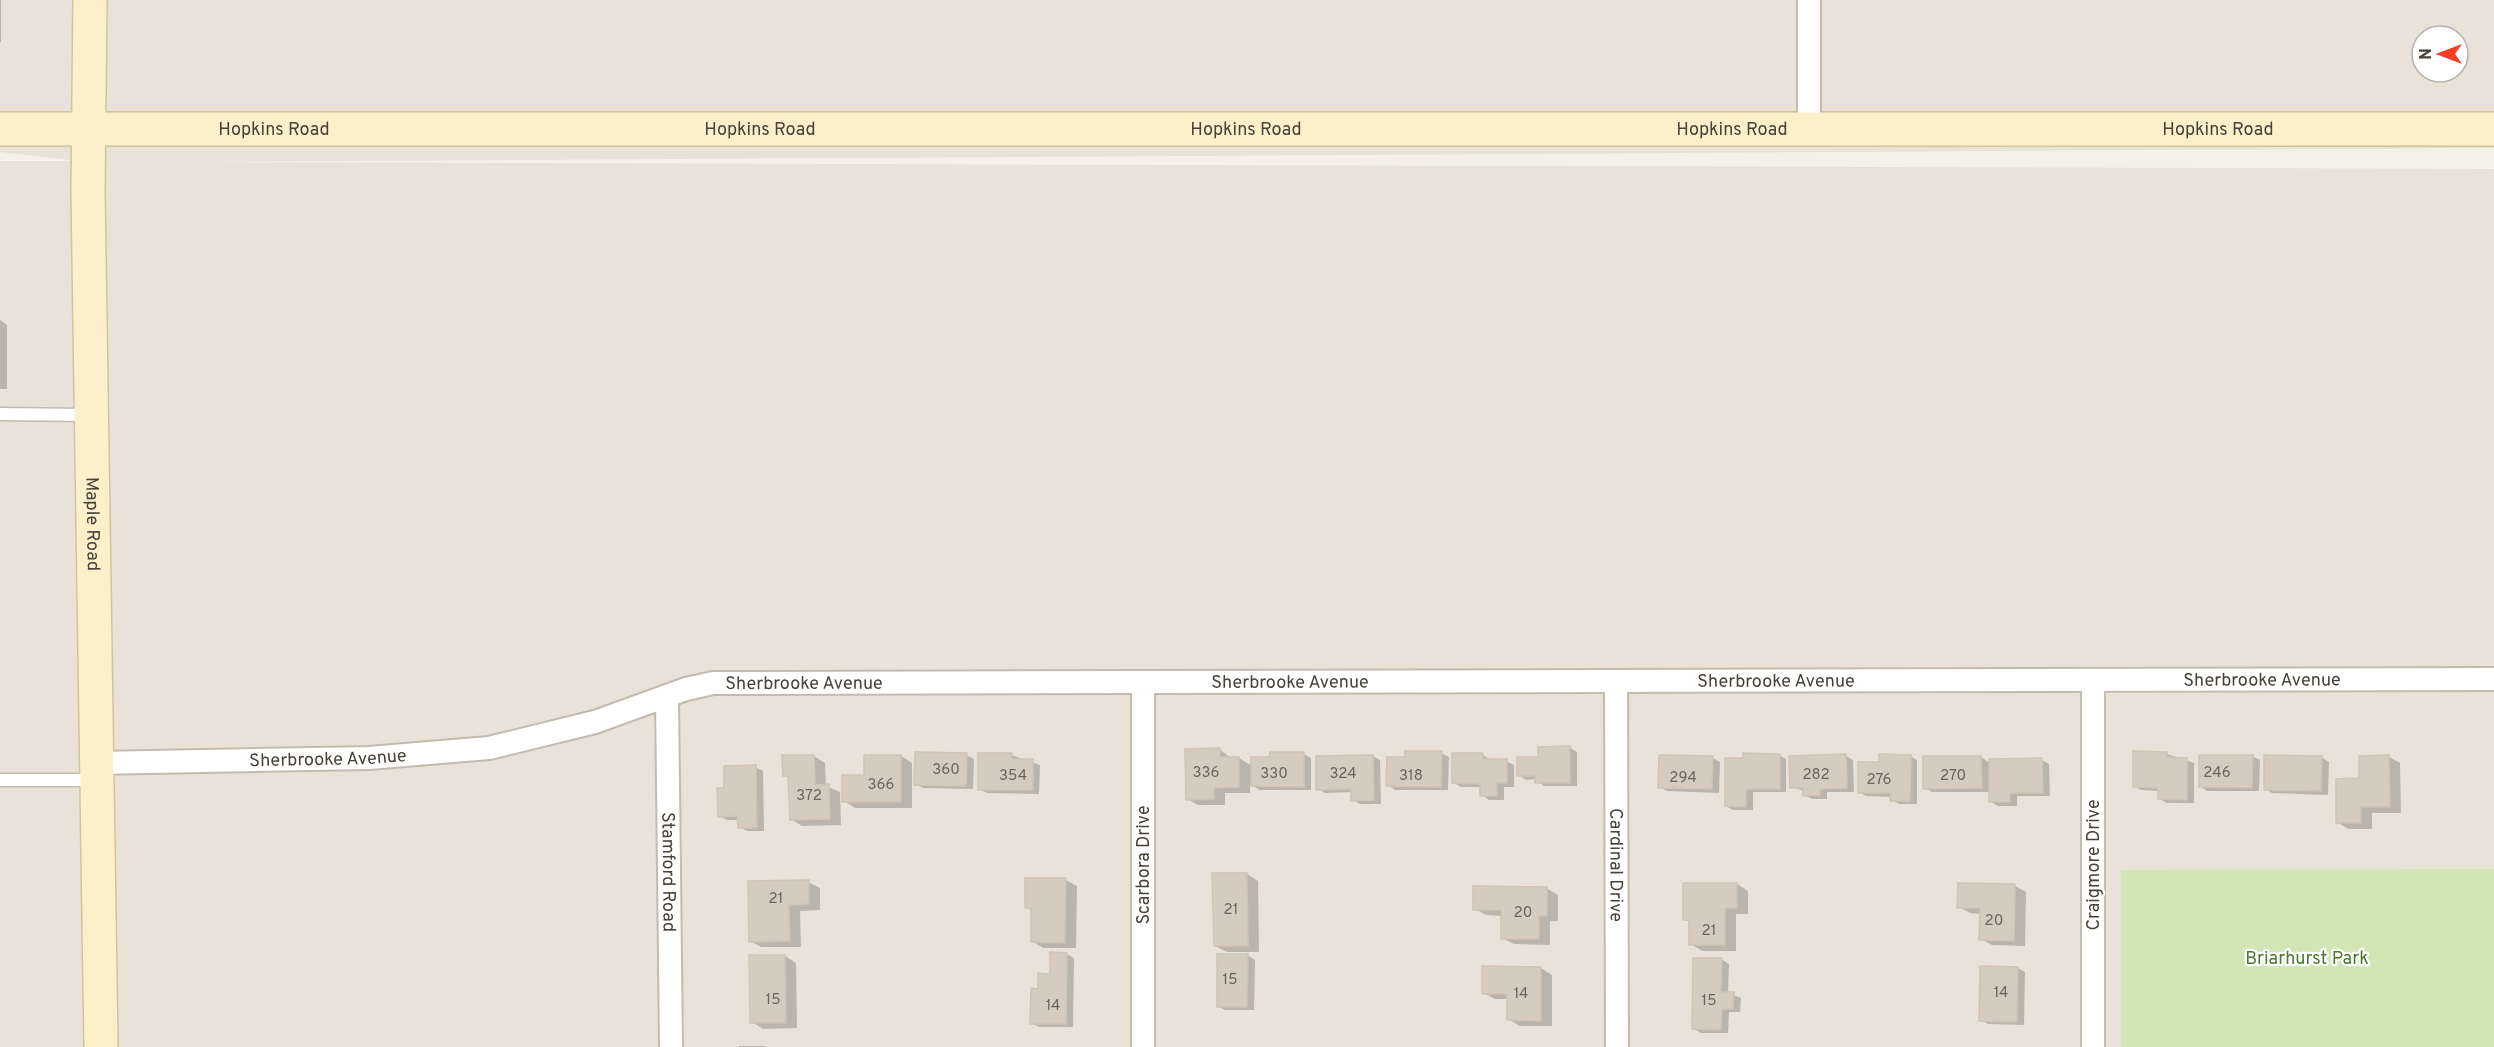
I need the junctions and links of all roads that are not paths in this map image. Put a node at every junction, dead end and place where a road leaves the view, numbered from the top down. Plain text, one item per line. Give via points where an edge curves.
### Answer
1 (90, 0) edge
2 (1809, 0) edge
3 (0, 129) edge
4 (2494, 129) edge
5 (88, 130) junction
6 (1809, 131) junction
7 (0, 414) edge
8 (91, 415) junction
9 (2494, 679) edge
10 (1143, 682) junction
11 (1616, 682) junction
12 (2093, 682) junction
13 (667, 696) junction
14 (97, 771) junction
15 (0, 780) edge
16 (100, 1047) edge
17 (671, 1047) edge
18 (1143, 1047) edge
19 (1617, 1047) edge
20 (2093, 1047) edge

1 - 5 street, Maple Road
2 - 6 street
3 - 5 street, Hopkins Road
4 - 6 street, Hopkins Road
5 - 6 street, Hopkins Road
5 - 8 street, Maple Road
7 - 8 lane
8 - 14 street, Maple Road
9 - 12 street, Sherbrooke Avenue
10 - 11 street, Sherbrooke Avenue
10 - 13 street, Sherbrooke Avenue via 713,683
10 - 18 street, Scarbora Drive
11 - 12 street, Sherbrooke Avenue
11 - 19 street, Cardinal Drive
12 - 20 street, Craigmore Drive
13 - 14 street, Sherbrooke Avenue via 595,722 489,748
13 - 17 street, Stamford Road
14 - 15 lane
14 - 16 street, Maple Road

